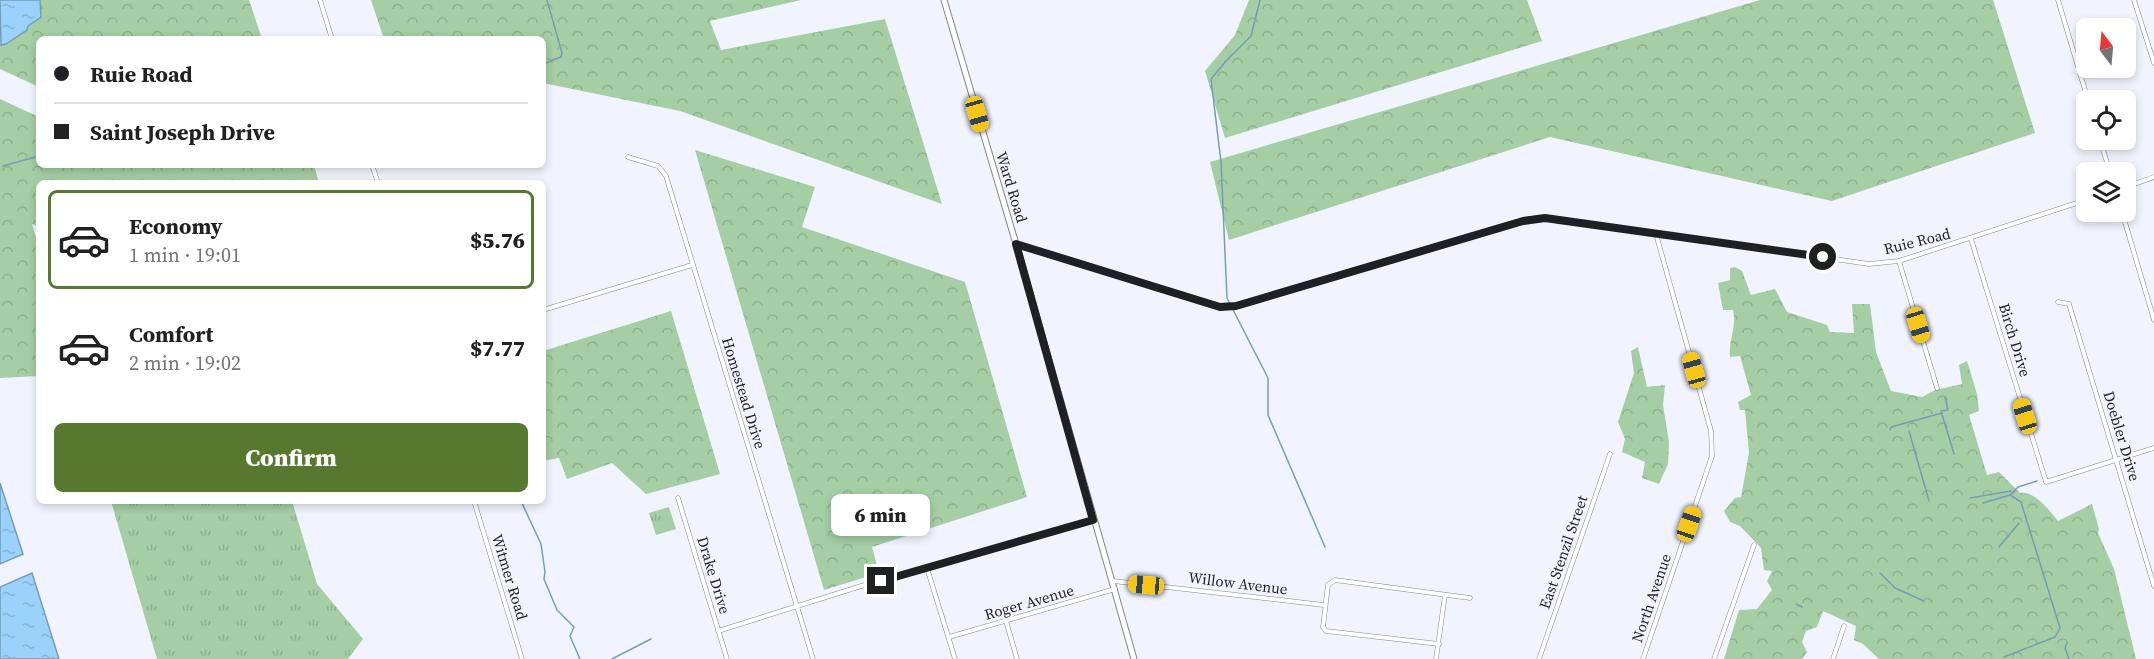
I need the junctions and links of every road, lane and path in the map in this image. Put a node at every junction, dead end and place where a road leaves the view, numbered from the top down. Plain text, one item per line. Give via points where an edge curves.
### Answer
1 (320, 0) edge
2 (944, 0) edge
3 (2058, 0) edge
4 (2134, 0) edge
5 (331, 36) edge
6 (2154, 63) edge
7 (2085, 90) edge
8 (628, 157) dead end
9 (2154, 177) edge
10 (2136, 183) edge
11 (2076, 203) edge
12 (2125, 222) edge
13 (1656, 234) junction
14 (1971, 239) junction
15 (1016, 244) junction
16 (1899, 261) junction
17 (692, 265) junction
18 (2058, 302) dead end
19 (546, 309) edge
20 (2154, 321) edge
21 (1937, 388) dead end
22 (2154, 448) edge
23 (1610, 453) dead end
24 (2116, 460) junction
25 (678, 498) dead end
26 (475, 504) edge
27 (1093, 520) junction
28 (1754, 545) dead end
29 (927, 568) junction
30 (1113, 582) junction
31 (2154, 586) edge
32 (1115, 589) junction
33 (1445, 595) junction
34 (1470, 598) dead end
35 (797, 605) junction
36 (1324, 605) junction
37 (1006, 621) junction
38 (1844, 626) dead end
39 (718, 630) junction
40 (949, 637) junction
41 (1439, 644) junction
42 (522, 659) edge
43 (727, 659) edge
44 (813, 659) edge
45 (956, 659) edge
46 (1017, 659) edge
47 (1134, 659) edge
48 (1436, 659) edge
49 (1539, 659) edge
50 (1643, 659) edge
51 (1714, 659) edge
52 (1833, 659) edge

1 - 5 street
2 - 15 main road, Ward Road
3 - 7 street
4 - 6 street
8 - 17 street, Homestead Drive via 657,166 666,177
9 - 10 street
11 - 14 street, Ruie Road
12 - 20 street
13 - 15 street, Ruie Road via 1545,218 1523,221 1236,306 1220,307
13 - 16 street, Ruie Road via 1869,264
13 - 50 street, North Avenue via 1711,430 1712,456
14 - 16 street, Ruie Road
14 - 24 street, Birch Drive via 2046,482
15 - 27 main road, Ward Road
16 - 21 street
17 - 19 street
17 - 35 street, Homestead Drive
18 - 24 street, Doebler Drive via 2069,304
22 - 24 street
23 - 49 street, East Stenzil Street
24 - 31 street, Doebler Drive
25 - 39 street, Drake Drive
26 - 42 street, Witmer Road
27 - 29 street
27 - 30 main road, Ward Road
28 - 51 street
29 - 35 street
29 - 40 street
30 - 32 main road, Ward Road
30 - 36 street, Willow Avenue
32 - 37 street, Roger Avenue
32 - 47 main road, Ward Road
33 - 34 street
33 - 36 street via 1335,580 1328,585
33 - 41 street
35 - 39 street
35 - 44 street, Homestead Drive
36 - 41 street via 1326,631
37 - 40 street, Roger Avenue
37 - 46 street
38 - 52 street
39 - 43 street, Drake Drive
40 - 45 street
41 - 48 street

